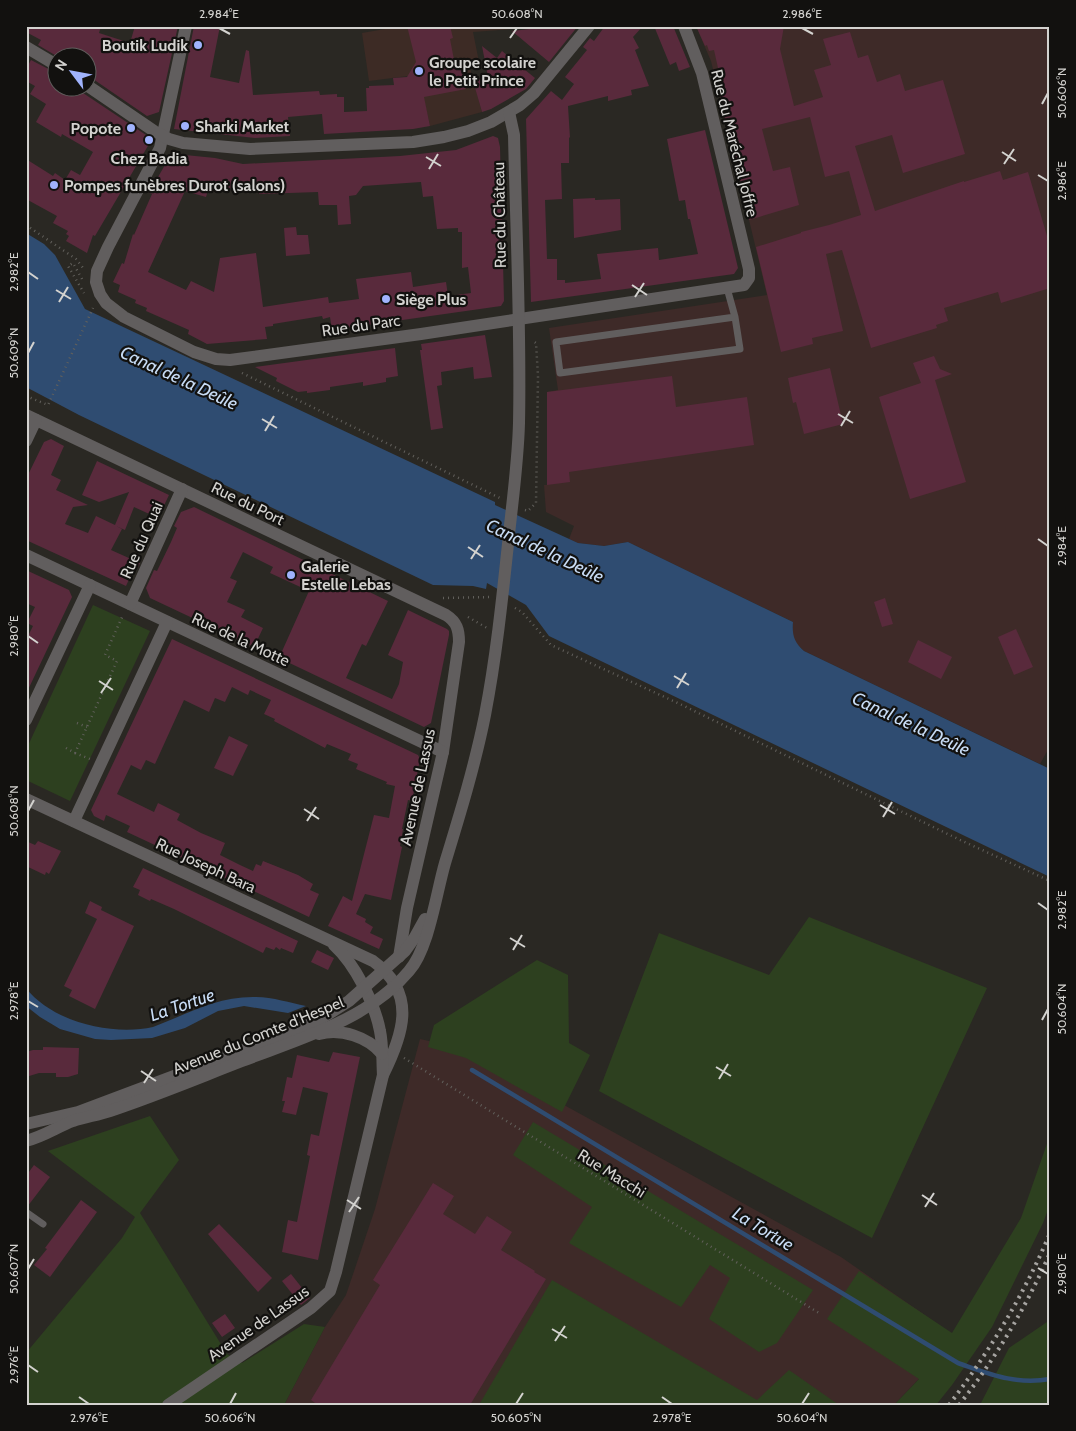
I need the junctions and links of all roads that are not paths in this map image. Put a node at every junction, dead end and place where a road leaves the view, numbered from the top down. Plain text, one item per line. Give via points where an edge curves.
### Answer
1 (186, 26) edge
2 (589, 26) edge
3 (684, 26) edge
4 (26, 47) edge
5 (48, 60) edge
6 (98, 93) edge
7 (509, 112) junction
8 (163, 136) junction
9 (749, 269) joint
10 (727, 288) junction
11 (736, 317) junction
12 (518, 325) junction
13 (31, 417) edge
14 (26, 441) edge
15 (182, 489) junction
16 (26, 555) edge
17 (90, 585) junction
18 (126, 609) junction
19 (459, 618) joint
20 (167, 622) junction
21 (26, 720) edge
22 (443, 752) junction
23 (26, 799) edge
24 (74, 822) junction
25 (438, 889) junction
26 (324, 937) junction
27 (399, 957) junction
28 (385, 970) junction
29 (395, 985) junction
30 (364, 988) junction
31 (371, 1004) junction
32 (304, 1037) junction
33 (388, 1053) junction
34 (26, 1124) edge
35 (26, 1141) edge
36 (26, 1212) edge
37 (43, 1224) dead end
38 (168, 1405) edge

1 - 8 street
2 - 7 street via 534,93
3 - 9 street, Rue du Maréchal Joffre via 702,73
4 - 5 street
6 - 8 street
7 - 8 street via 468,131 413,142 250,149 183,143
7 - 12 street, Rue du Château via 514,135
8 - 12 street, Rue du Parc via 97,271 100,294 111,308 133,322 194,352 222,360
9 - 10 street, Rue du Parc via 746,283
10 - 11 lane
10 - 12 street, Rue du Parc
11 - 11 lane via 740,349 560,373 556,342
12 - 25 street, Avenue du Comte d'Hespel via 516,474 477,749
13 - 14 street
13 - 15 street, Rue du Port
15 - 18 street, Rue du Quai
15 - 19 street, Rue du Port via 446,615
16 - 17 street, Rue de la Motte
17 - 18 street, Rue de la Motte
17 - 21 street
18 - 20 street, Rue de la Motte
19 - 22 street, Avenue de Lassus via 459,642
20 - 22 street, Rue de la Motte
20 - 24 street
22 - 27 street, Avenue de Lassus
23 - 24 street, Rue Joseph Bara
24 - 26 street, Rue Joseph Bara
25 - 27 street, Avenue du Comte d'Hespel via 421,928
25 - 29 street, Avenue du Comte d'Hespel via 420,952 408,972
26 - 28 street, Rue Joseph Bara via 373,960
26 - 30 street, Rue Joseph Bara via 338,948
27 - 28 street, Avenue du Comte d'Hespel
28 - 29 street, Rue Joseph Bara
28 - 30 street, Avenue du Comte d'Hespel
29 - 31 street, Avenue du Comte d'Hespel
29 - 33 street, Avenue de Lassus via 403,1020 402,1029
30 - 31 street, Rue Joseph Bara
30 - 34 street, Avenue du Comte d'Hespel via 341,1008 300,1028 84,1110
31 - 32 street, Avenue du Comte d'Hespel via 351,1017
31 - 33 street, Avenue de Lassus
32 - 33 street via 331,1031 349,1034
32 - 35 street, Avenue du Comte d'Hespel
33 - 38 street, Avenue de Lassus via 330,1291 311,1308
36 - 37 lane

